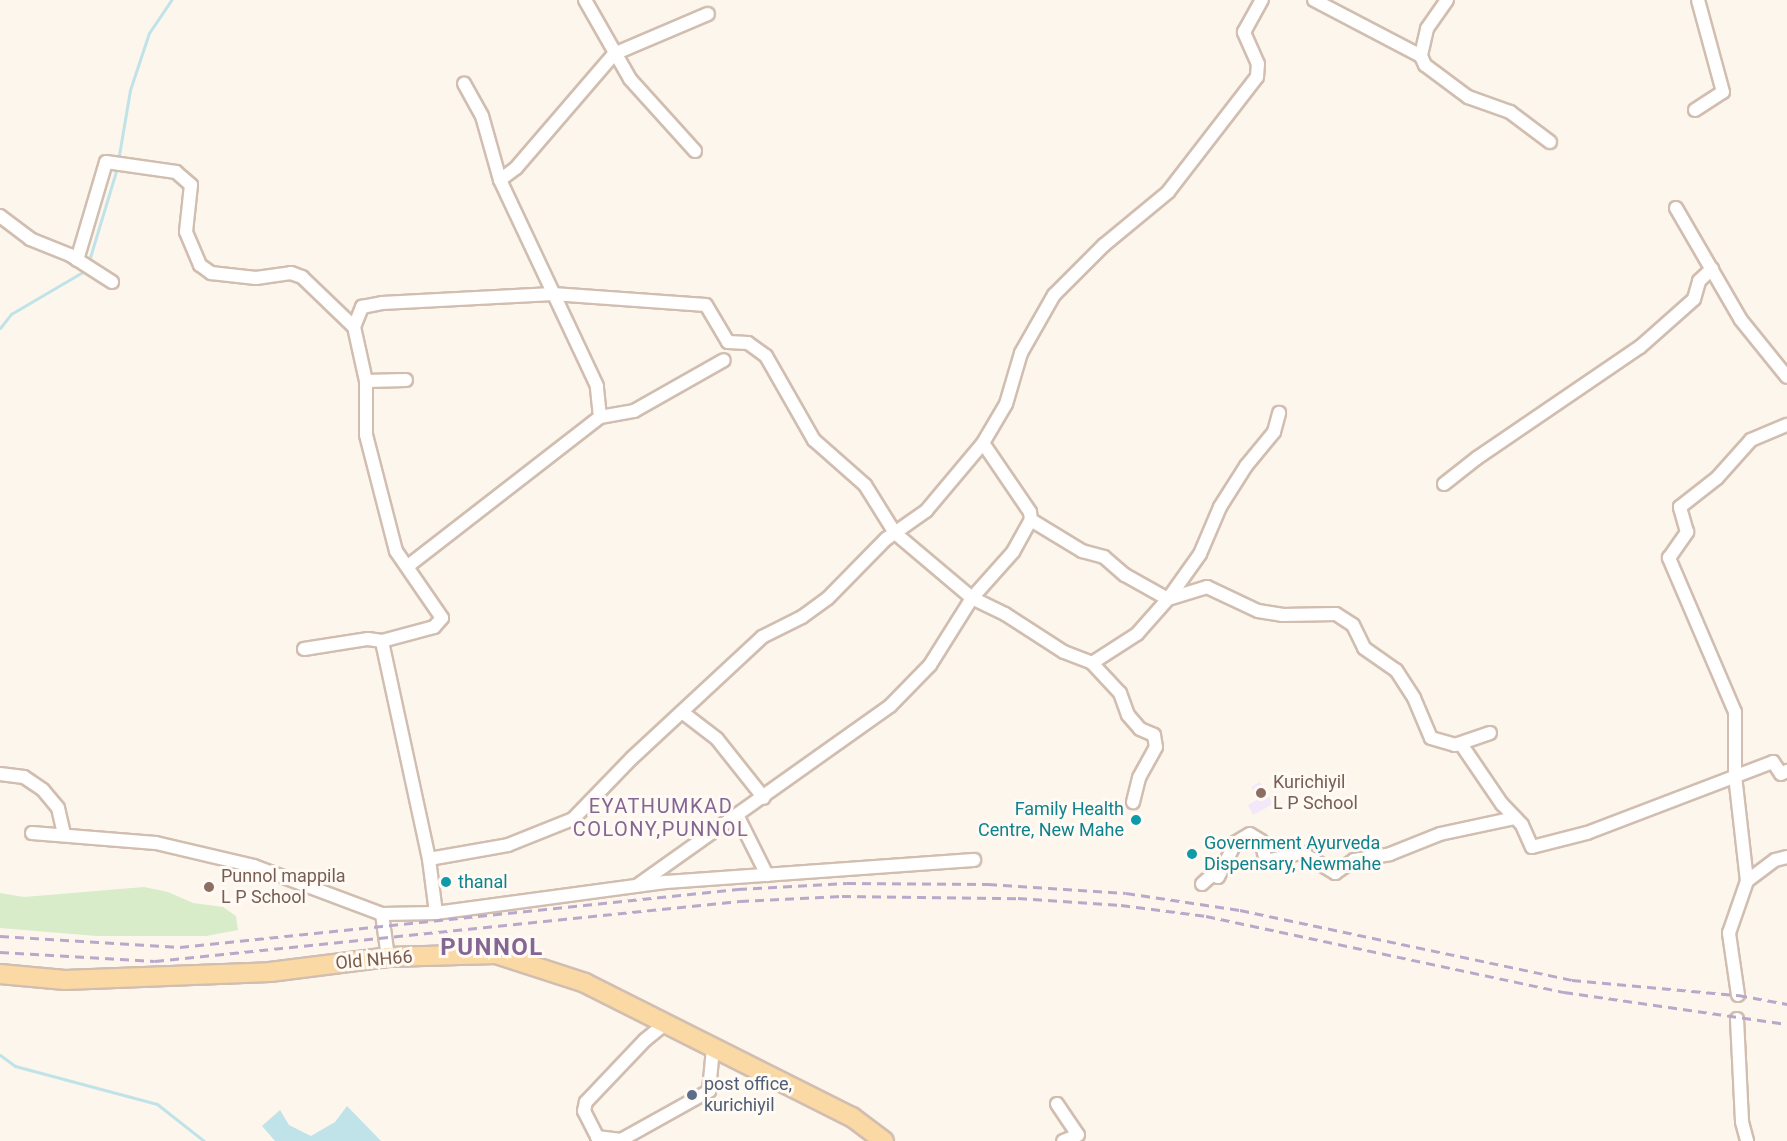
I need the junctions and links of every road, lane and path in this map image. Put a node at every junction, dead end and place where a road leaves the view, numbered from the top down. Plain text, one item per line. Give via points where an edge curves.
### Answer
1 (585, 0) edge
2 (1262, 0) edge
3 (1314, 0) edge
4 (1446, 0) edge
5 (1698, 0) edge
6 (708, 14) dead end
7 (614, 54) junction
8 (1420, 56) junction
9 (464, 84) dead end
10 (1695, 110) dead end
11 (1550, 142) dead end
12 (695, 151) dead end
13 (500, 180) junction
14 (1676, 208) dead end
15 (0, 216) edge
16 (84, 265) junction
17 (1712, 269) junction
18 (112, 282) dead end
19 (554, 294) junction
20 (354, 327) junction
21 (724, 360) dead end
22 (1787, 377) edge
23 (406, 380) dead end
24 (366, 381) junction
25 (1279, 413) dead end
26 (600, 417) junction
27 (1787, 425) edge
28 (983, 443) junction
29 (1444, 484) dead end
30 (1031, 520) junction
31 (896, 533) junction
32 (408, 566) junction
33 (972, 598) junction
34 (1168, 598) junction
35 (382, 641) junction
36 (304, 649) dead end
37 (1092, 663) junction
38 (682, 712) junction
39 (1490, 733) dead end
40 (1461, 744) junction
41 (1787, 771) edge
42 (0, 774) edge
43 (1735, 776) junction
44 (764, 798) junction
45 (1133, 802) dead end
46 (738, 817) junction
47 (1515, 818) junction
48 (32, 833) dead end
49 (64, 833) junction
50 (1787, 857) edge
51 (429, 860) junction
52 (974, 860) dead end
53 (767, 875) junction
54 (1747, 881) junction
55 (1202, 884) dead end
56 (638, 885) junction
57 (436, 913) junction
58 (382, 914) junction
59 (388, 957) junction
60 (0, 974) edge
61 (1738, 995) dead end
62 (1737, 1018) dead end
63 (666, 1023) junction
64 (713, 1048) junction
65 (1057, 1104) dead end
66 (884, 1141) edge
67 (1063, 1141) edge
68 (1748, 1141) edge

1 - 7 street
2 - 28 street via 1244,32 1258,64 1257,77 1168,192 1104,245 1054,295 1037,320 1006,404
3 - 8 street
4 - 8 street via 1427,29
5 - 10 street via 1723,92
6 - 7 street
7 - 12 street via 630,79
7 - 13 street via 516,168
8 - 11 street via 1425,65 1468,97 1510,112
9 - 13 street via 482,116
13 - 19 street
14 - 17 street
15 - 16 street via 30,239
16 - 18 street
16 - 20 street via 106,162 176,172 191,185 186,232 200,265 211,273 256,278 291,273 302,277
17 - 22 street via 1741,320
17 - 29 street via 1699,281 1694,299 1640,347
19 - 20 street via 373,304 362,308
19 - 26 street via 597,386
19 - 31 street via 706,305 728,342 748,343 766,356 814,440 865,485
20 - 24 street
21 - 26 street via 634,411
23 - 24 street
24 - 32 street via 365,415 374,470 396,551
25 - 34 street via 1274,432 1246,466 1220,507 1200,554
26 - 32 street
27 - 43 street via 1751,440 1717,478 1680,507 1687,532 1669,558 1735,712
28 - 30 street via 1030,512
28 - 31 street via 926,511
30 - 33 street via 1013,552
30 - 34 street via 1082,551 1104,557 1125,575
31 - 33 street
31 - 38 street via 828,598 802,617 762,637
32 - 35 street via 442,618 441,623
33 - 37 street via 1064,652
33 - 44 street via 930,665 890,706
34 - 37 street via 1137,634
34 - 40 street via 1207,586 1258,611 1282,615 1336,614 1353,625 1364,648 1396,669 1431,738
35 - 36 street via 368,639
35 - 51 street
37 - 45 street via 1120,693 1128,715 1140,729 1154,735 1156,747 1139,778
38 - 44 street via 717,738
38 - 51 street via 573,819 508,845
39 - 40 street
40 - 47 street
41 - 43 street via 1781,774 1773,762
42 - 49 street via 24,777 44,790 58,808
43 - 47 street via 1587,833 1532,847
43 - 54 street
44 - 46 street
46 - 53 street
46 - 56 street
47 - 55 street via 1440,834 1390,854 1354,860 1335,873 1302,853 1266,861 1261,841 1250,834 1234,843 1218,877 1212,875
48 - 49 street
49 - 58 street via 145,841 211,855 346,898
50 - 54 street via 1775,860
51 - 57 street
52 - 53 street
53 - 56 street
54 - 61 street via 1729,933
56 - 57 street
57 - 58 street
58 - 59 street
59 - 60 main road, Old NH66 via 270,972 65,980
59 - 63 main road, Old NH66 via 496,954 585,983
62 - 68 street via 1742,1122
63 - 64 main road, Old NH66
63 - 64 street via 586,1102 584,1111 597,1137 621,1140 709,1091
64 - 66 main road, Old NH66 via 852,1117
65 - 67 street via 1078,1135

